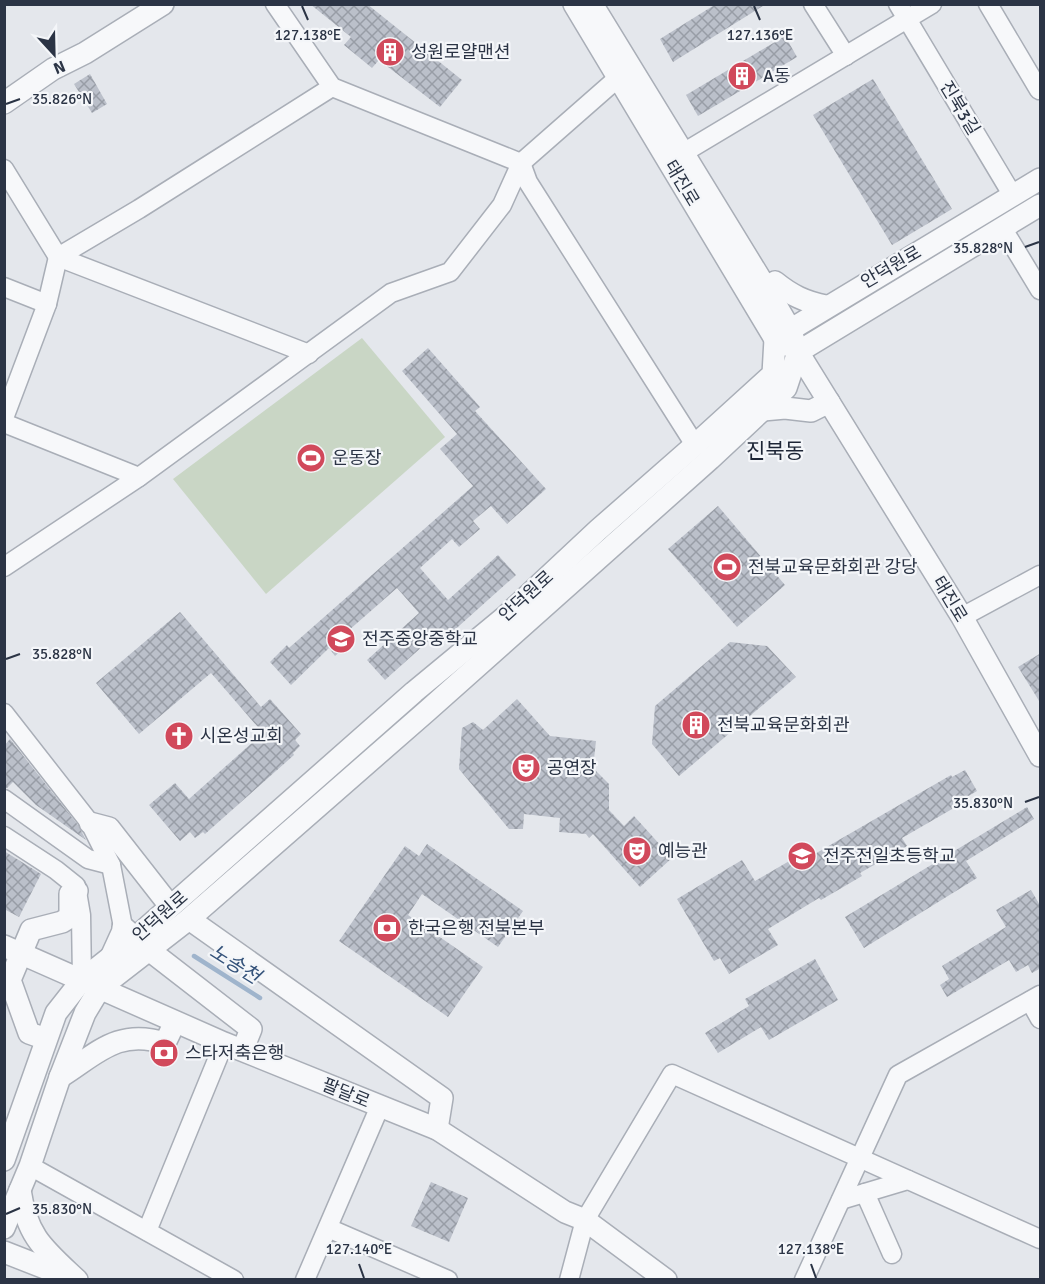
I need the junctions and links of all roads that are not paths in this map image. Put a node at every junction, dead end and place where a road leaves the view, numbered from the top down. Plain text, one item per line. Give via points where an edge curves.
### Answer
1 (163, 4) edge
2 (275, 4) edge
3 (574, 4) edge
4 (592, 4) edge
5 (813, 4) edge
6 (932, 4) edge
7 (988, 4) edge
8 (902, 12) edge
9 (846, 56) junction
10 (619, 77) junction
11 (332, 87) junction
12 (1041, 89) edge
13 (4, 104) edge
14 (683, 153) junction
15 (521, 163) junction
16 (4, 169) edge
17 (1041, 178) edge
18 (1012, 196) junction
19 (1041, 206) edge
20 (1003, 229) junction
21 (58, 257) junction
22 (4, 287) edge
23 (766, 288) junction
24 (1041, 290) edge
25 (47, 304) junction
26 (826, 306) junction
27 (782, 334) junction
28 (798, 352) junction
29 (309, 354) junction
30 (829, 402) junction
31 (764, 410) junction
32 (4, 418) edge
33 (4, 423) edge
34 (695, 445) junction
35 (139, 477) junction
36 (4, 567) edge
37 (1041, 575) edge
38 (962, 617) junction
39 (4, 713) edge
40 (1041, 756) edge
41 (4, 799) edge
42 (90, 823) junction
43 (4, 836) edge
44 (57, 837) junction
45 (111, 865) junction
46 (56, 870) junction
47 (77, 891) junction
48 (170, 906) junction
49 (189, 919) junction
50 (136, 938) junction
51 (12, 950) edge
52 (91, 984) junction
53 (1036, 998) edge
54 (1041, 1019) edge
55 (175, 1022) junction
56 (46, 1039) junction
57 (233, 1046) junction
58 (60, 1077) junction
59 (380, 1106) junction
60 (437, 1129) junction
61 (5, 1157) edge
62 (860, 1158) junction
63 (30, 1166) junction
64 (908, 1180) junction
65 (20, 1190) junction
66 (865, 1193) junction
67 (841, 1200) junction
68 (585, 1220) junction
69 (4, 1228) edge
70 (328, 1228) junction
71 (147, 1231) junction
72 (1041, 1239) edge
73 (4, 1252) edge
74 (892, 1254) dead end
75 (76, 1280) edge
76 (234, 1280) edge
77 (305, 1280) edge
78 (448, 1280) edge
79 (569, 1280) edge
80 (666, 1280) edge
81 (804, 1280) edge

1 - 13 street via 53,69
2 - 11 street
3 - 10 street, 태진로
4 - 14 street, 태진로
5 - 9 street
6 - 8 street
7 - 12 street
8 - 9 street
8 - 18 street, 진북3길
9 - 14 street
10 - 15 street
10 - 27 street, 태진로
11 - 15 street
11 - 21 street
14 - 23 street, 태진로
15 - 29 street via 502,205 450,272 391,293
15 - 34 street via 528,182
16 - 21 street
17 - 18 street, 안덕원로
18 - 26 street, 안덕원로
19 - 20 street, 안덕원로
20 - 24 street
20 - 28 street, 안덕원로
21 - 25 street
21 - 29 street
22 - 25 street
23 - 26 street via 775,282 808,303
23 - 27 street, 태진로
25 - 32 street
26 - 27 street, 안덕원로
27 - 28 street, 태진로
27 - 34 street, 안덕원로 via 773,374
28 - 30 street, 태진로
28 - 31 street, 안덕원로 via 786,388
29 - 35 street
30 - 31 street via 811,411
30 - 38 street, 태진로
31 - 49 street, 안덕원로
33 - 35 street
34 - 48 street, 안덕원로 via 506,616
35 - 36 street
37 - 38 street
38 - 40 street, 태진로
39 - 42 street
41 - 44 street
42 - 45 street
42 - 48 street via 109,828
43 - 46 street
44 - 45 street via 88,859
44 - 46 street via 70,859
45 - 50 street
46 - 47 street
47 - 51 street via 70,894 70,917 31,930
47 - 52 street
48 - 50 street, 안덕원로
49 - 50 street, 안덕원로
49 - 60 street via 442,1098
50 - 52 street, 안덕원로
50 - 52 street, 안덕원로 via 108,960
50 - 57 street via 251,1029
51 - 52 street, 팔달로
51 - 56 street via 10,980 29,1033
52 - 55 street, 팔달로
52 - 56 street, 안덕원로 via 56,1013
52 - 58 street via 85,1013
53 - 54 street
53 - 62 street via 898,1075
55 - 57 street, 팔달로
55 - 58 street via 165,1043 130,1039 106,1045
56 - 61 street, 안덕원로
57 - 59 street, 팔달로
57 - 71 street
58 - 63 street
59 - 60 street, 팔달로
59 - 70 street
60 - 68 street, 팔달로 via 565,1212
62 - 64 street
62 - 67 street
62 - 68 street via 672,1074
63 - 65 street
63 - 71 street
64 - 66 street
64 - 72 street
65 - 69 street
65 - 75 street via 23,1208 42,1247
66 - 67 street
66 - 74 street
67 - 81 street
68 - 79 street
68 - 80 street, 팔달로
70 - 77 street
70 - 78 street
71 - 76 street
73 - 75 street

